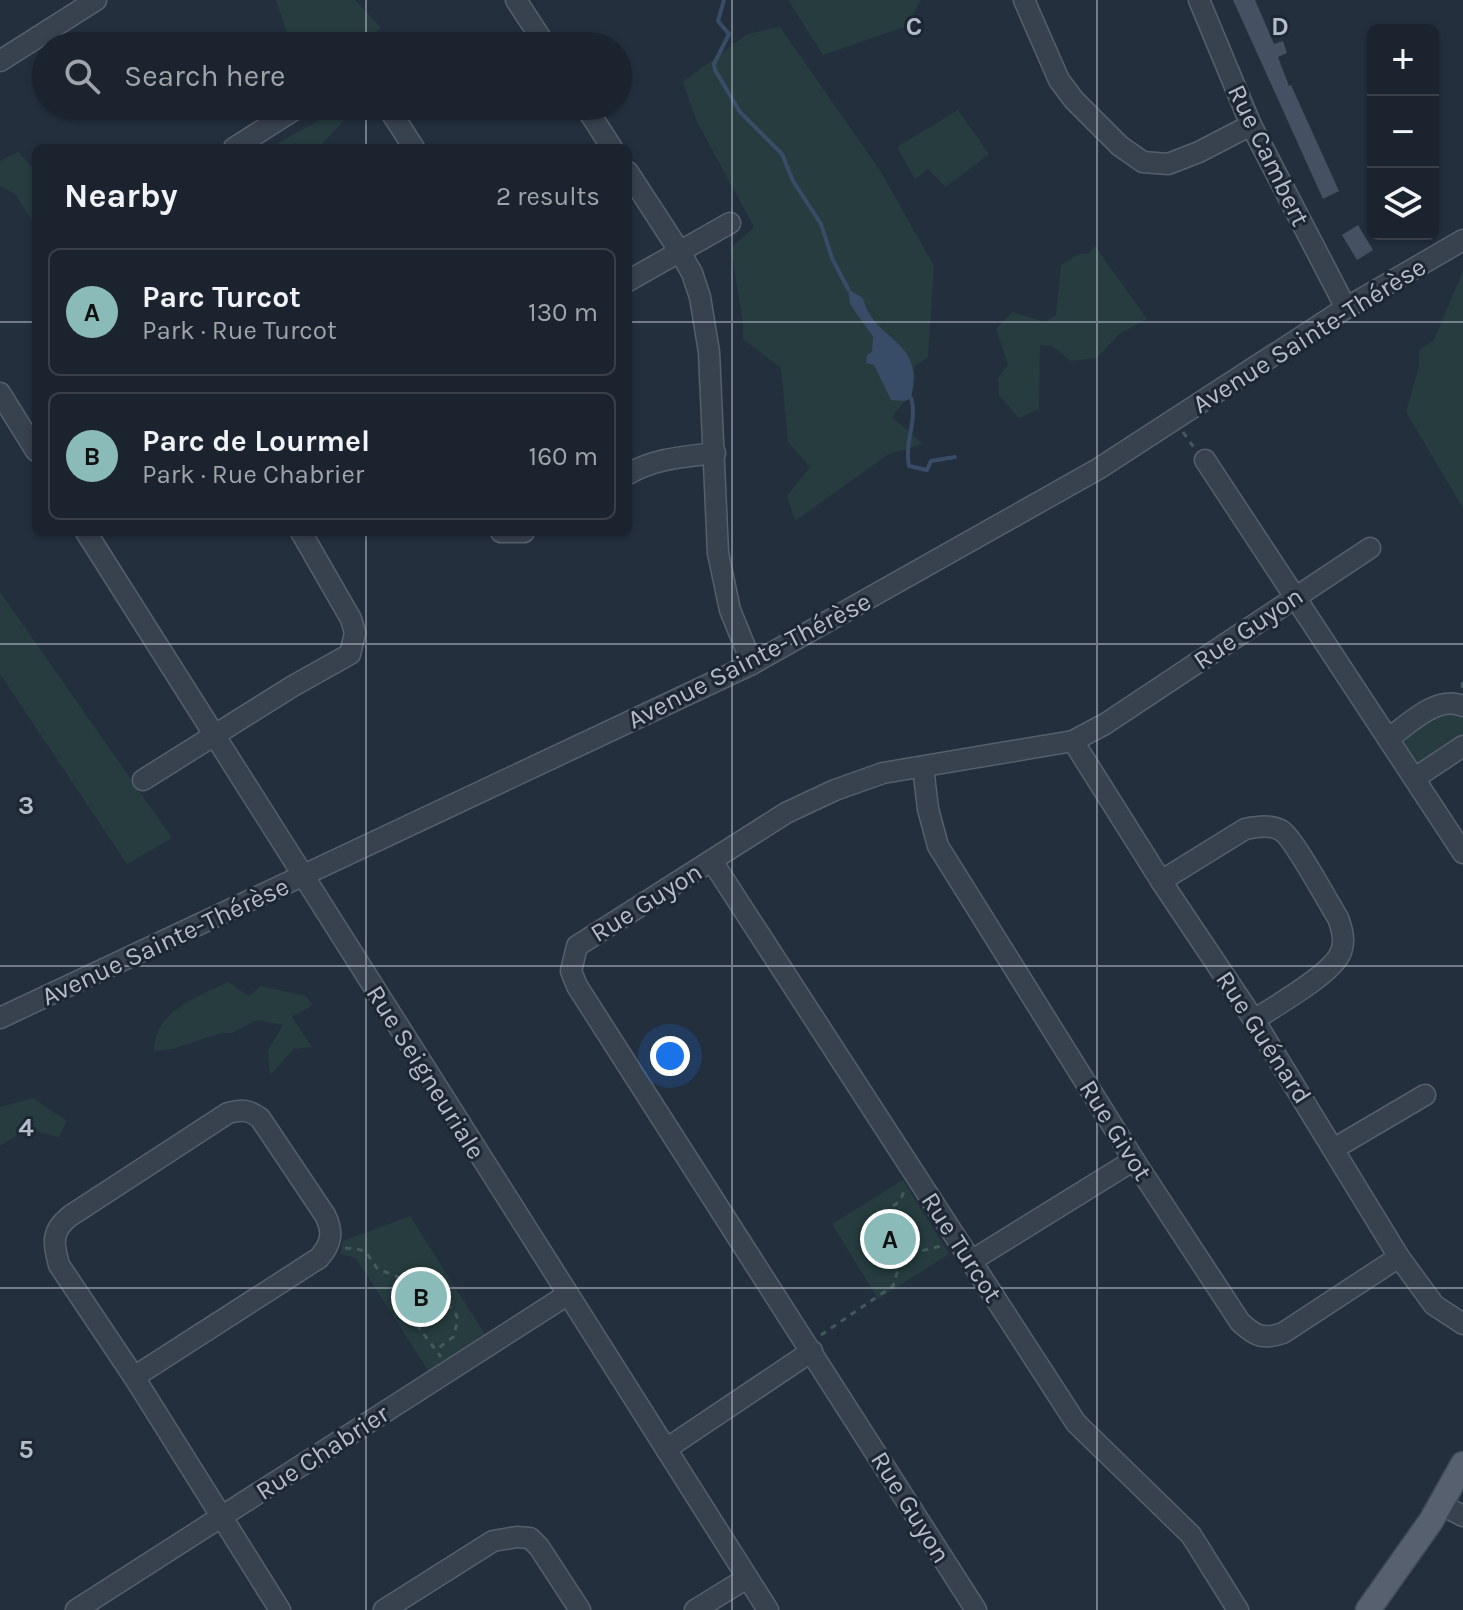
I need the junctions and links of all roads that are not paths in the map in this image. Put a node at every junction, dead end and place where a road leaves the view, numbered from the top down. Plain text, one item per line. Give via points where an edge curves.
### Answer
1 (96, 0) edge
2 (516, 0) edge
3 (1024, 0) edge
4 (1199, 0) edge
5 (46, 32) edge
6 (537, 32) edge
7 (32, 41) edge
8 (0, 61) edge
9 (278, 120) edge
10 (396, 120) edge
11 (594, 120) edge
12 (1251, 125) junction
13 (240, 144) edge
14 (411, 144) edge
15 (609, 144) edge
16 (632, 178) edge
17 (730, 223) dead end
18 (1463, 240) edge
19 (680, 252) junction
20 (632, 279) edge
21 (1346, 308) junction
22 (0, 393) edge
23 (32, 445) edge
24 (715, 453) junction
25 (1205, 460) road end
26 (632, 472) edge
27 (89, 536) edge
28 (303, 536) edge
29 (1370, 548) dead end
30 (1293, 597) junction
31 (752, 664) junction
32 (1463, 706) edge
33 (213, 735) junction
34 (1389, 738) junction
35 (1073, 741) junction
36 (1463, 746) edge
37 (923, 767) junction
38 (1415, 778) junction
39 (143, 780) dead end
40 (1463, 853) edge
41 (712, 861) junction
42 (302, 877) junction
43 (1161, 881) junction
44 (0, 1018) edge
45 (1254, 1020) junction
46 (1425, 1095) dead end
47 (1335, 1148) junction
48 (1134, 1160) junction
49 (967, 1255) junction
50 (1399, 1257) junction
51 (567, 1295) junction
52 (1463, 1324) edge
53 (810, 1348) junction
54 (134, 1377) junction
55 (666, 1449) junction
56 (1463, 1464) edge
57 (1440, 1504) junction
58 (1463, 1516) edge
59 (221, 1517) junction
60 (747, 1578) junction
61 (76, 1610) edge
62 (280, 1610) edge
63 (384, 1610) edge
64 (580, 1610) edge
65 (695, 1610) edge
66 (768, 1610) edge
67 (976, 1610) edge
68 (1238, 1610) edge
69 (1368, 1610) edge

1 - 5 street
2 - 6 street
3 - 12 street via 1059,80 1120,146 1143,162 1168,164
4 - 12 street, Rue Cambert
7 - 8 street
9 - 13 street
10 - 14 street
11 - 15 street
12 - 21 street, Rue Cambert
16 - 19 street
17 - 19 street
18 - 21 street, Avenue Sainte-Thérèse
19 - 20 street
19 - 24 street via 692,273 705,321
21 - 31 street, Avenue Sainte-Thérèse via 1098,469
22 - 23 street
24 - 26 street via 665,458
24 - 31 street via 723,585
25 - 30 street
27 - 33 street, Rue Seigneuriale
28 - 33 street via 351,619 353,647 343,660
29 - 30 street, Rue Guyon
30 - 34 street
30 - 35 street, Rue Guyon
31 - 42 street, Avenue Sainte-Thérèse
32 - 34 street via 1447,702 1431,708
33 - 39 street
33 - 42 street, Rue Seigneuriale
34 - 38 street
35 - 37 street, Rue Guyon
35 - 43 street, Rue Guénard
36 - 38 street
37 - 41 street, Rue Guyon via 883,773 835,790 786,813
37 - 48 street, Rue Givot via 938,846
38 - 40 street
41 - 49 street, Rue Turcot
41 - 53 street, Rue Guyon via 577,946 571,971
42 - 44 street, Avenue Sainte-Thérèse
42 - 51 street, Rue Seigneuriale
43 - 45 street, Rue Guénard
43 - 45 street via 1245,829 1282,831 1292,843 1338,918 1341,953 1331,967
45 - 47 street, Rue Guénard
46 - 47 street
47 - 50 street, Rue Guénard
48 - 49 street
48 - 50 street, Rue Givot via 1240,1322 1255,1335 1283,1333
49 - 68 street, Rue Turcot via 1076,1423 1191,1535
50 - 52 street, Rue Guénard via 1434,1305
51 - 55 street, Rue Seigneuriale
51 - 59 street, Rue Chabrier
53 - 55 street
53 - 67 street, Rue Guyon
54 - 54 street via 59,1265 59,1225 228,1113 250,1111 260,1118 325,1215 331,1226 329,1246 319,1258
54 - 59 street
55 - 60 street, Rue Seigneuriale
56 - 57 main road
57 - 58 street
57 - 69 main road
59 - 61 street, Rue Chabrier
59 - 62 street
60 - 65 street
60 - 66 street, Rue Seigneuriale
63 - 64 street via 493,1541 517,1537 530,1538 539,1547

